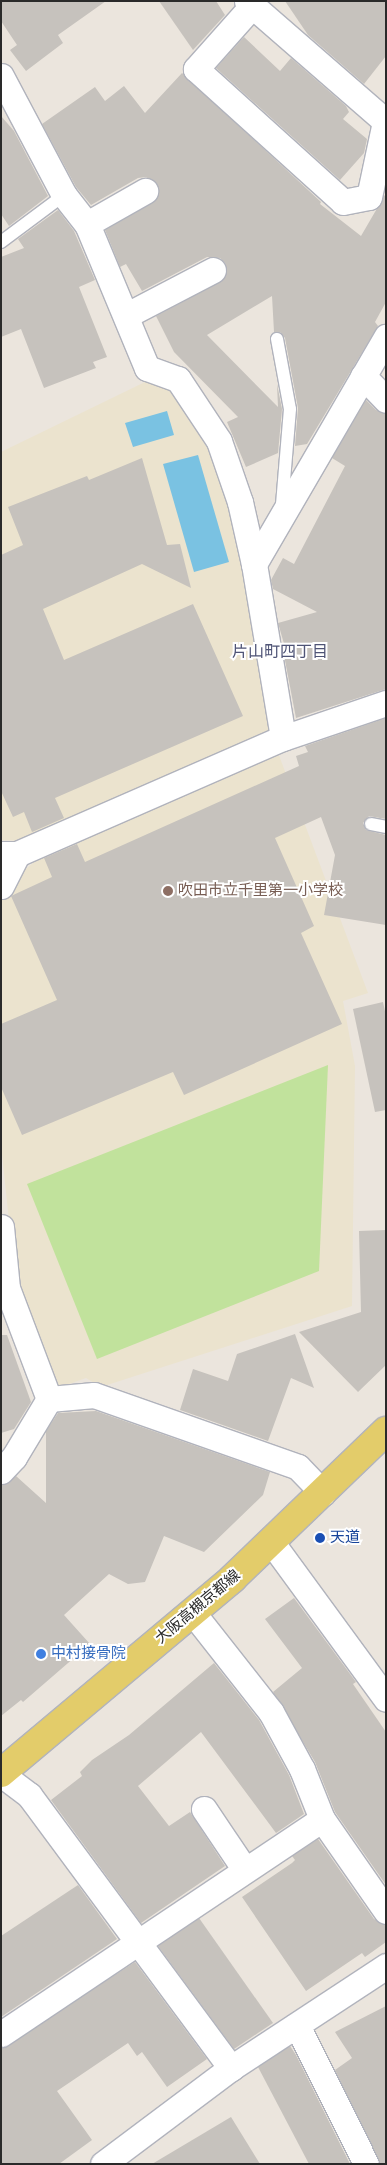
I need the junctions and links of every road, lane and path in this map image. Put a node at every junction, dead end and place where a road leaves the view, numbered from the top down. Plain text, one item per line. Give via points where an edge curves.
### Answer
1 (249, 4) edge
2 (1, 76) edge
3 (386, 122) edge
4 (145, 191) dead end
5 (64, 195) junction
6 (87, 224) junction
7 (1, 242) edge
8 (213, 270) dead end
9 (127, 314) junction
10 (386, 337) edge
11 (276, 339) dead end
12 (363, 376) junction
13 (386, 400) edge
14 (280, 519) junction
15 (254, 564) junction
16 (386, 703) edge
17 (282, 738) junction
18 (371, 824) dead end
19 (386, 827) edge
20 (9, 854) edge
21 (1, 886) edge
22 (1, 1227) edge
23 (49, 1399) junction
24 (386, 1431) edge
25 (1, 1471) edge
26 (323, 1493) junction
27 (272, 1543) junction
28 (193, 1613) junction
29 (386, 1699) edge
30 (1, 1774) edge
31 (204, 1809) dead end
32 (322, 1819) junction
33 (246, 1870) junction
34 (386, 1910) edge
35 (136, 1943) junction
36 (386, 1966) edge
37 (297, 2025) junction
38 (1, 2034) edge
39 (231, 2068) junction
40 (103, 2164) edge
41 (366, 2164) edge

1 - 3 street
1 - 3 street via 196,69 344,202 369,197
2 - 5 street
4 - 6 street
5 - 6 street
5 - 7 lane
6 - 9 street
8 - 9 street
9 - 15 street via 147,368 178,379 219,441 240,502
10 - 12 street
11 - 14 lane via 290,409
12 - 13 street
12 - 14 street
14 - 15 street
15 - 17 street
16 - 17 street
17 - 20 street
18 - 19 lane
20 - 21 street
22 - 23 street via 7,1288
23 - 25 street via 14,1457
23 - 26 street via 94,1395 298,1467
24 - 26 main road, 大阪高槻京都線
26 - 27 main road, 大阪高槻京都線
27 - 28 main road, 大阪高槻京都線
27 - 29 street
28 - 30 main road, 大阪高槻京都線
28 - 32 street via 271,1712 302,1769
30 - 35 street via 28,1796
31 - 33 street
32 - 33 street
32 - 34 street
33 - 35 street
35 - 38 street
35 - 39 street
36 - 37 street
37 - 39 street
37 - 41 street
39 - 40 street

